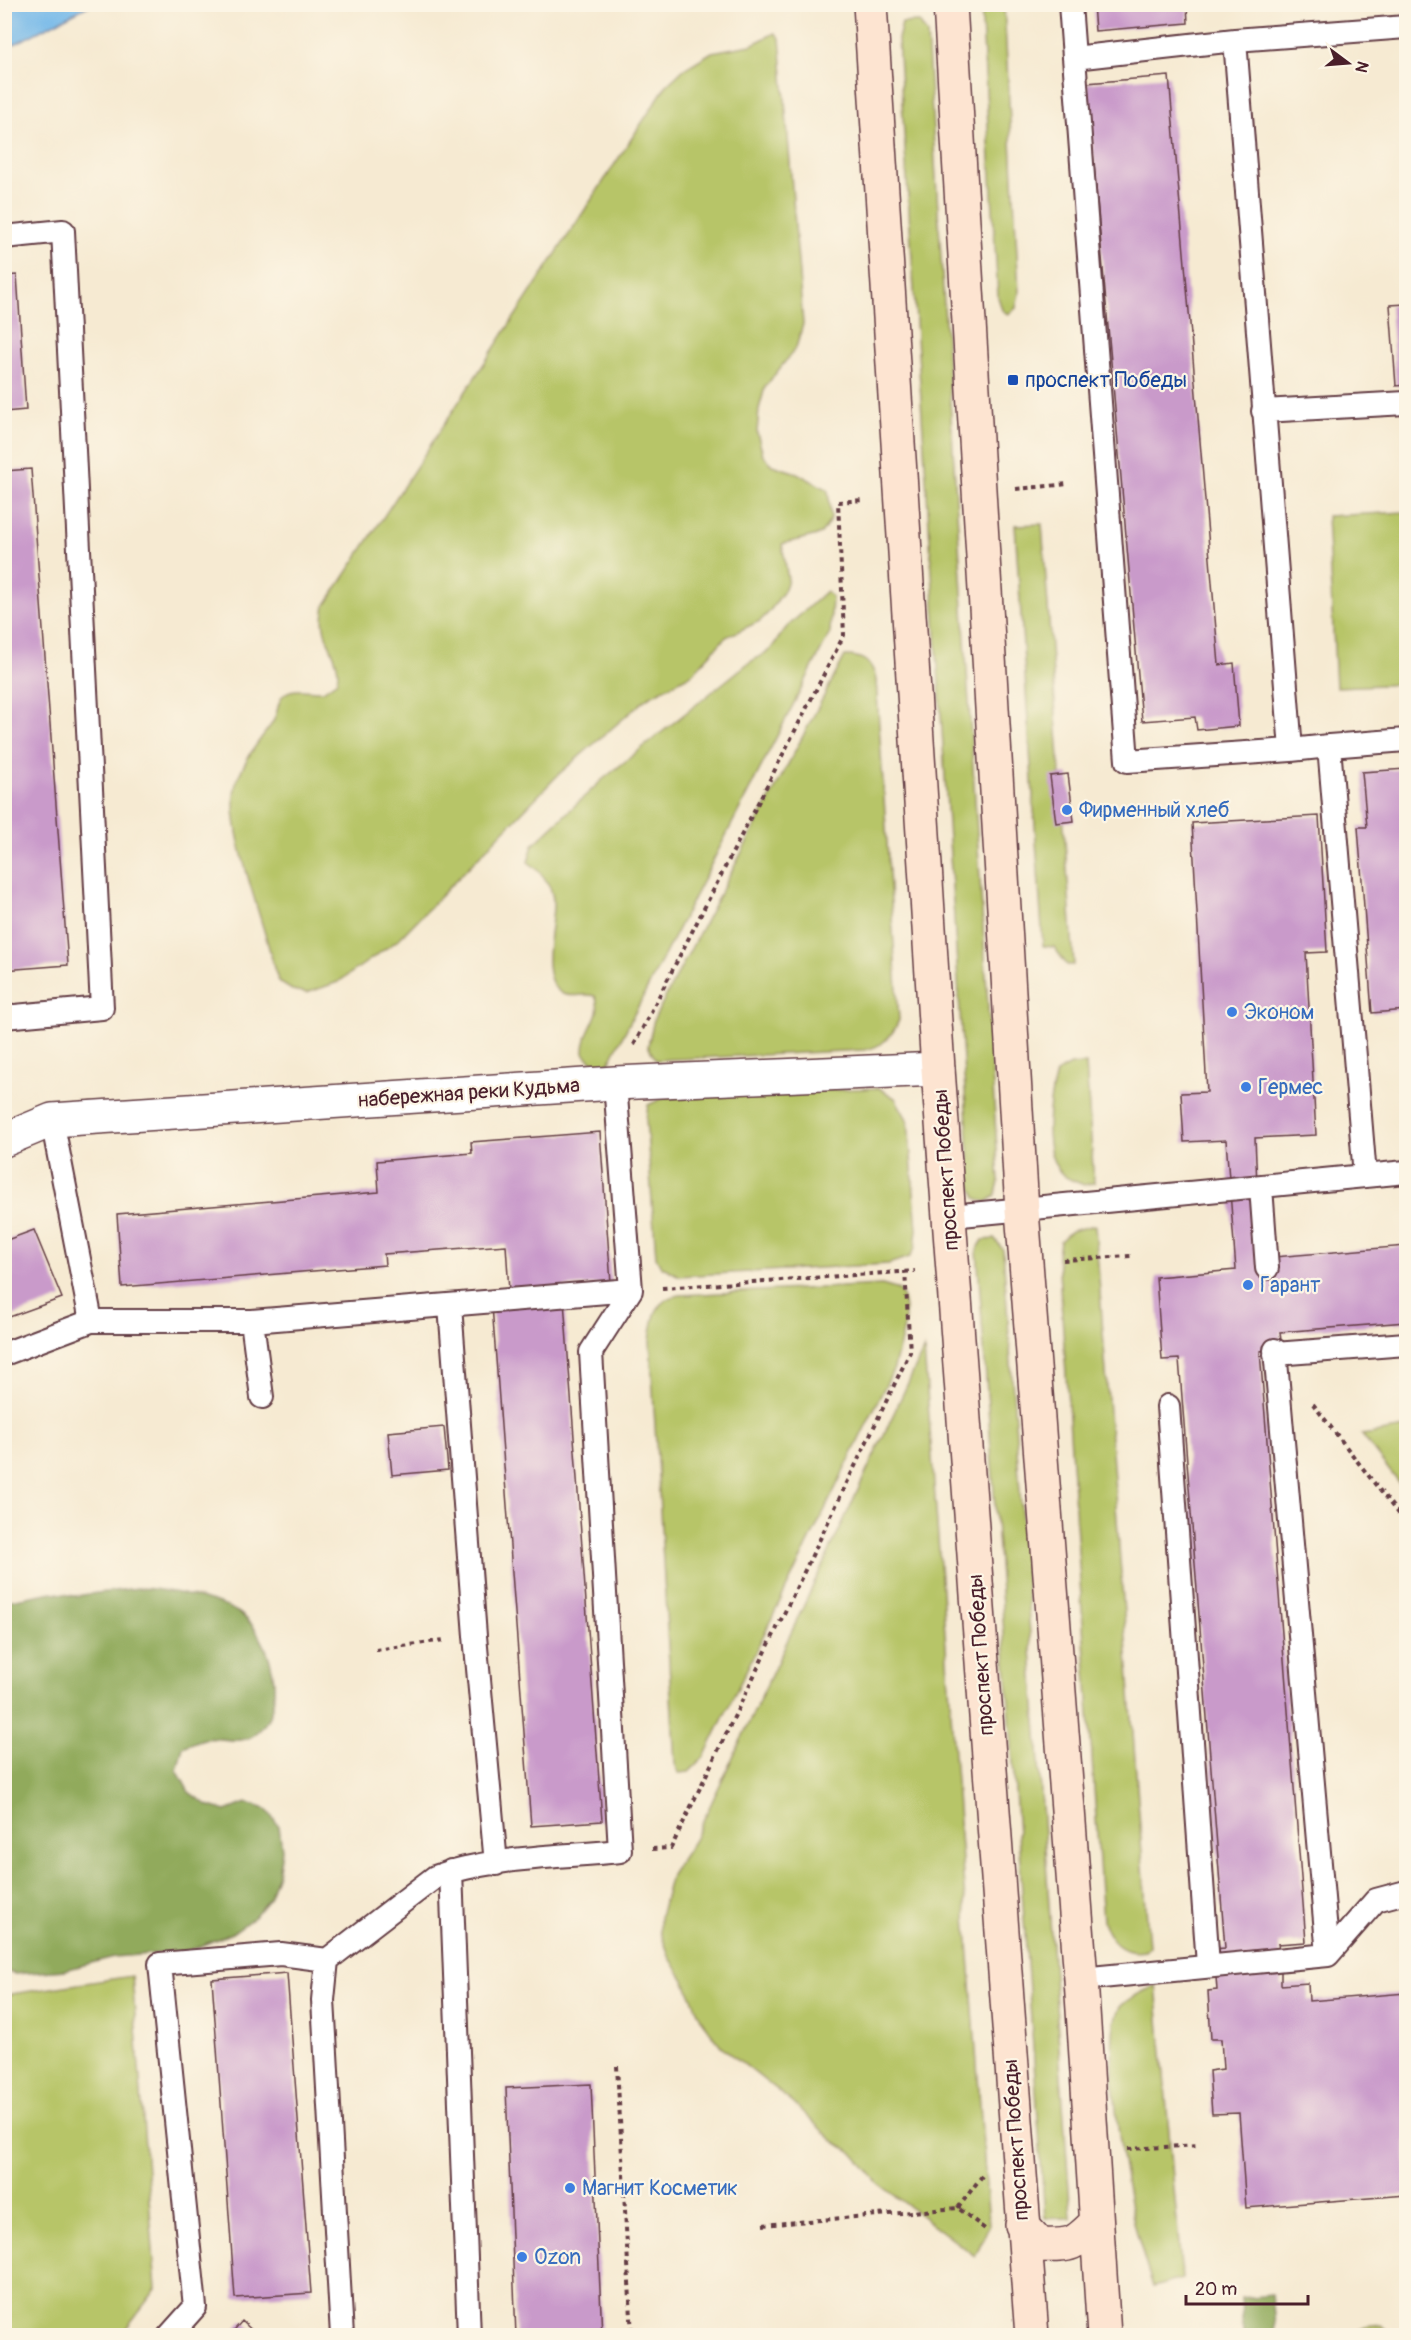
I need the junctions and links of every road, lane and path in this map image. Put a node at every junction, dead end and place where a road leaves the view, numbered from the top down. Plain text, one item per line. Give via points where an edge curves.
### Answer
1 (870, 4) edge
2 (950, 4) edge
3 (1070, 4) edge
4 (1407, 27) edge
5 (1235, 40) junction
6 (1074, 58) junction
7 (4, 237) edge
8 (1407, 403) edge
9 (1263, 411) junction
10 (1069, 484) dead end
11 (1011, 489) dead end
12 (874, 499) dead end
13 (1407, 740) edge
14 (1329, 746) junction
15 (1291, 750) junction
16 (4, 1017) edge
17 (938, 1069) junction
18 (615, 1083) junction
19 (52, 1120) junction
20 (4, 1140) edge
21 (1407, 1172) edge
22 (1365, 1176) junction
23 (1261, 1187) junction
24 (1022, 1210) junction
25 (951, 1216) junction
26 (1131, 1256) dead end
27 (1051, 1261) dead end
28 (1268, 1268) dead end
29 (926, 1270) dead end
30 (905, 1271) junction
31 (631, 1290) junction
32 (450, 1306) junction
33 (252, 1321) junction
34 (91, 1322) junction
35 (1407, 1344) edge
36 (4, 1354) edge
37 (262, 1397) dead end
38 (1312, 1402) dead end
39 (1168, 1406) dead end
40 (1407, 1524) edge
41 (475, 1636) junction
42 (376, 1650) dead end
43 (620, 1851) junction
44 (496, 1864) junction
45 (451, 1871) junction
46 (1407, 1892) edge
47 (1328, 1955) junction
48 (327, 1960) junction
49 (1208, 1965) junction
50 (1081, 1978) junction
51 (617, 2066) dead end
52 (1199, 2145) dead end
53 (1122, 2150) dead end
54 (984, 2174) dead end
55 (1096, 2223) junction
56 (763, 2225) dead end
57 (1022, 2225) junction
58 (169, 2336) edge
59 (342, 2336) edge
60 (469, 2336) edge
61 (632, 2336) edge
62 (1032, 2336) edge
63 (1104, 2336) edge

1 - 17 main road, проспект Победы
2 - 24 main road
3 - 6 lane
4 - 5 lane
5 - 6 lane
5 - 9 lane
6 - 15 lane via 1127,761
7 - 16 lane via 63,231 102,1008
8 - 9 lane
9 - 15 lane
10 - 11 path
12 - 18 path via 838,502 844,635
13 - 14 lane
14 - 15 lane
14 - 22 lane
17 - 18 street, набережная реки Кудьма
17 - 25 main road, проспект Победы
18 - 19 street, набережная реки Кудьма
18 - 31 lane
19 - 20 street, набережная реки Кудьма
19 - 34 lane
21 - 22 lane
22 - 23 lane
23 - 24 lane
23 - 28 lane
24 - 25 lane
24 - 50 main road
25 - 57 main road, проспект Победы
26 - 27 path
29 - 30 path
30 - 31 path
30 - 43 path via 910,1352 671,1848
31 - 32 lane
31 - 43 lane via 591,1352
32 - 33 lane
32 - 41 lane
33 - 34 lane
33 - 37 lane
34 - 36 lane
35 - 47 lane via 1275,1352
38 - 40 path
39 - 49 lane
41 - 42 path
41 - 44 lane
43 - 44 lane
44 - 45 lane
45 - 48 lane via 435,1877
45 - 60 lane
46 - 47 lane via 1377,1900
47 - 49 lane
48 - 58 lane via 281,1954 160,1964 195,2307
48 - 59 lane via 323,2000
49 - 50 lane
50 - 55 main road
51 - 61 path
52 - 53 path
54 - 56 path via 958,2208
55 - 57 main road via 1076,2243 1057,2246 1040,2245
55 - 63 main road
57 - 62 main road, проспект Победы

